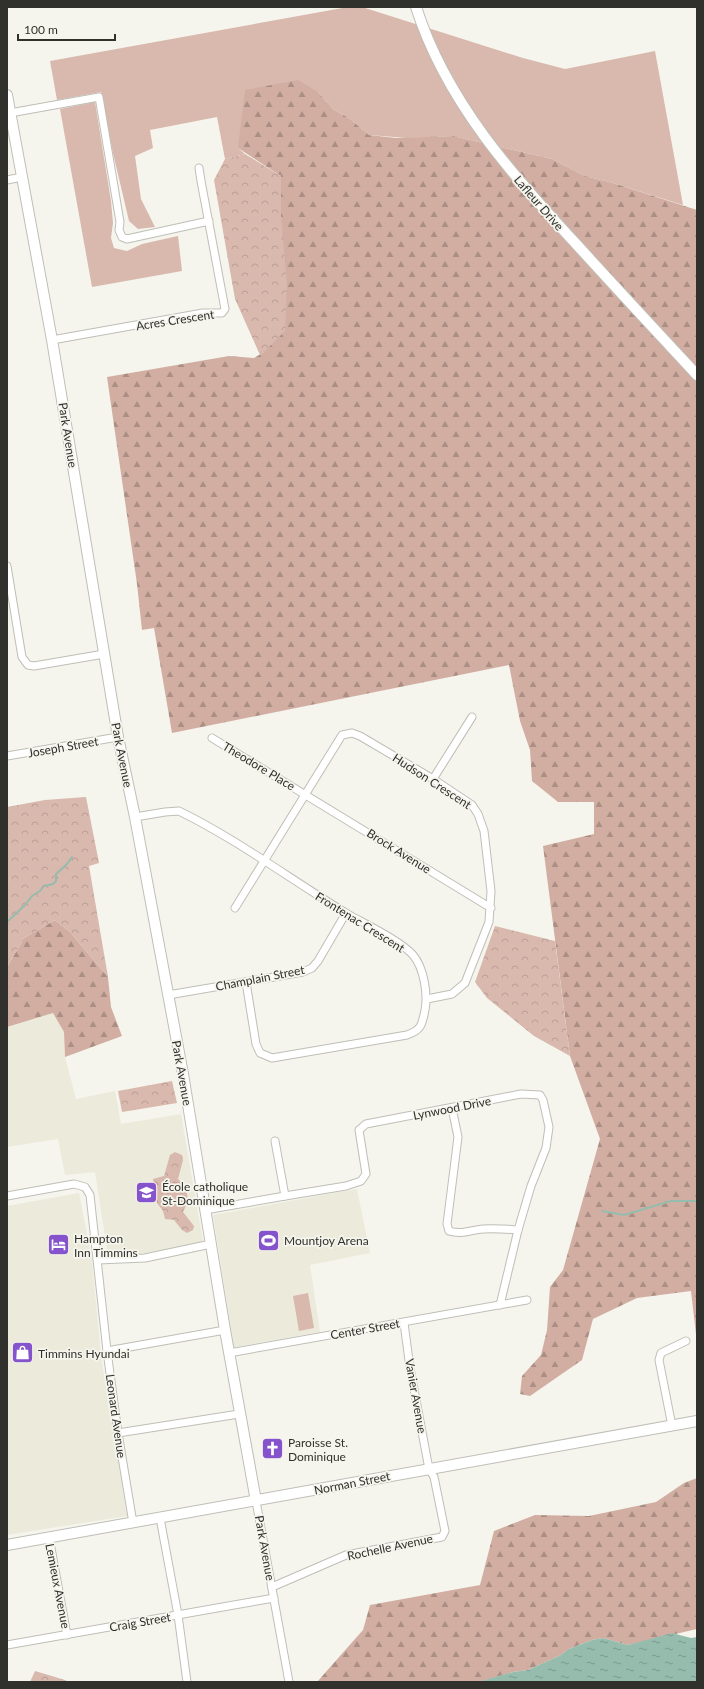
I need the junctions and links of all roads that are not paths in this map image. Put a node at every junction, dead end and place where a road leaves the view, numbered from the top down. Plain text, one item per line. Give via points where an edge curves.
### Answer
1 (416, 7) edge
2 (7, 95) edge
3 (10, 113) junction
4 (199, 168) dead end
5 (22, 177) junction
6 (7, 180) edge
7 (209, 221) junction
8 (52, 340) junction
9 (697, 375) edge
10 (7, 566) edge
11 (104, 654) junction
12 (472, 717) dead end
13 (118, 737) junction
14 (212, 738) dead end
15 (7, 756) edge
16 (433, 779) junction
17 (306, 794) junction
18 (135, 817) junction
19 (264, 861) junction
20 (235, 908) dead end
21 (491, 908) junction
22 (346, 913) junction
23 (246, 982) junction
24 (168, 995) junction
25 (427, 999) junction
26 (452, 1108) junction
27 (276, 1141) dead end
28 (7, 1196) edge
29 (285, 1196) junction
30 (205, 1210) junction
31 (518, 1230) junction
32 (211, 1244) junction
33 (98, 1260) junction
34 (527, 1300) dead end
35 (500, 1305) junction
36 (404, 1323) junction
37 (225, 1330) junction
38 (686, 1341) dead end
39 (107, 1350) junction
40 (229, 1353) junction
41 (240, 1414) junction
42 (697, 1421) edge
43 (672, 1426) junction
44 (118, 1433) junction
45 (429, 1469) junction
46 (256, 1501) junction
47 (160, 1518) junction
48 (133, 1523) junction
49 (49, 1537) junction
50 (7, 1545) edge
51 (272, 1587) junction
52 (274, 1598) junction
53 (178, 1615) junction
54 (67, 1635) junction
55 (7, 1645) edge
56 (187, 1682) edge
57 (289, 1682) edge

1 - 9 street, Lafleur Drive via 432,51 460,101 494,151 534,199
2 - 3 street, Park Avenue
3 - 5 street, Park Avenue
3 - 7 street via 99,97 122,237 127,239
4 - 7 street, Acres Crescent
5 - 6 street
5 - 8 street, Park Avenue
7 - 8 street, Acres Crescent via 225,304 222,312 203,313
8 - 11 street, Park Avenue
10 - 11 street via 22,657 28,664 34,666
11 - 13 street, Park Avenue
12 - 16 street
13 - 15 street, Joseph Street
13 - 18 street, Park Avenue
14 - 17 street, Theodore Place
16 - 17 street, Hudson Crescent via 352,733 342,735
16 - 21 street, Hudson Crescent via 472,805 478,814 484,831 490,874
17 - 19 street, Hudson Crescent
17 - 21 street, Brock Avenue
18 - 19 street, Frontenac Crescent via 179,811
18 - 24 street, Park Avenue
19 - 20 street, Hudson Crescent
19 - 22 street, Frontenac Crescent
21 - 25 street, Hudson Crescent via 489,922 465,983 452,994
22 - 23 street, Champlain Street via 312,968 303,972
22 - 25 street, Frontenac Crescent via 413,955 420,966
23 - 24 street, Champlain Street
23 - 25 street, Frontenac Crescent via 256,1044 260,1053 272,1058 417,1032 422,1023
24 - 30 street, Park Avenue
26 - 29 street, Lynwood Drive via 366,1124 359,1130 366,1174 361,1181 346,1186
26 - 31 street via 458,1137 449,1231 458,1234 482,1229
26 - 31 street, Lynwood Drive via 522,1094 540,1095 543,1100 548,1127 546,1148
27 - 29 street
28 - 33 street, Leonard Avenue via 74,1184 85,1187 90,1195
29 - 30 street, Lynwood Drive
30 - 32 street, Park Avenue
31 - 35 street, Lynwood Drive
32 - 33 street via 145,1258
32 - 37 street, Park Avenue
33 - 39 street, Leonard Avenue
34 - 35 street, Center Street
35 - 36 street, Center Street
36 - 40 street, Center Street
36 - 45 street, Vanier Avenue
37 - 39 street
37 - 40 street, Park Avenue
38 - 43 street via 661,1353 659,1360
39 - 44 street, Leonard Avenue
40 - 41 street, Park Avenue
41 - 44 street
41 - 46 street, Park Avenue
42 - 43 street, Norman Street
43 - 45 street, Norman Street
44 - 48 street, Leonard Avenue
45 - 46 street, Norman Street
45 - 51 street, Rochelle Avenue via 434,1477 445,1531 442,1537 346,1555
46 - 47 street, Norman Street
46 - 51 street, Park Avenue
47 - 48 street, Norman Street
47 - 53 street
48 - 49 street, Norman Street
49 - 50 street, Norman Street
49 - 54 street, Lemieux Avenue
51 - 52 street, Park Avenue
52 - 53 street, Craig Street
52 - 57 street, Park Avenue
53 - 54 street, Craig Street
53 - 56 street
54 - 55 street, Craig Street

